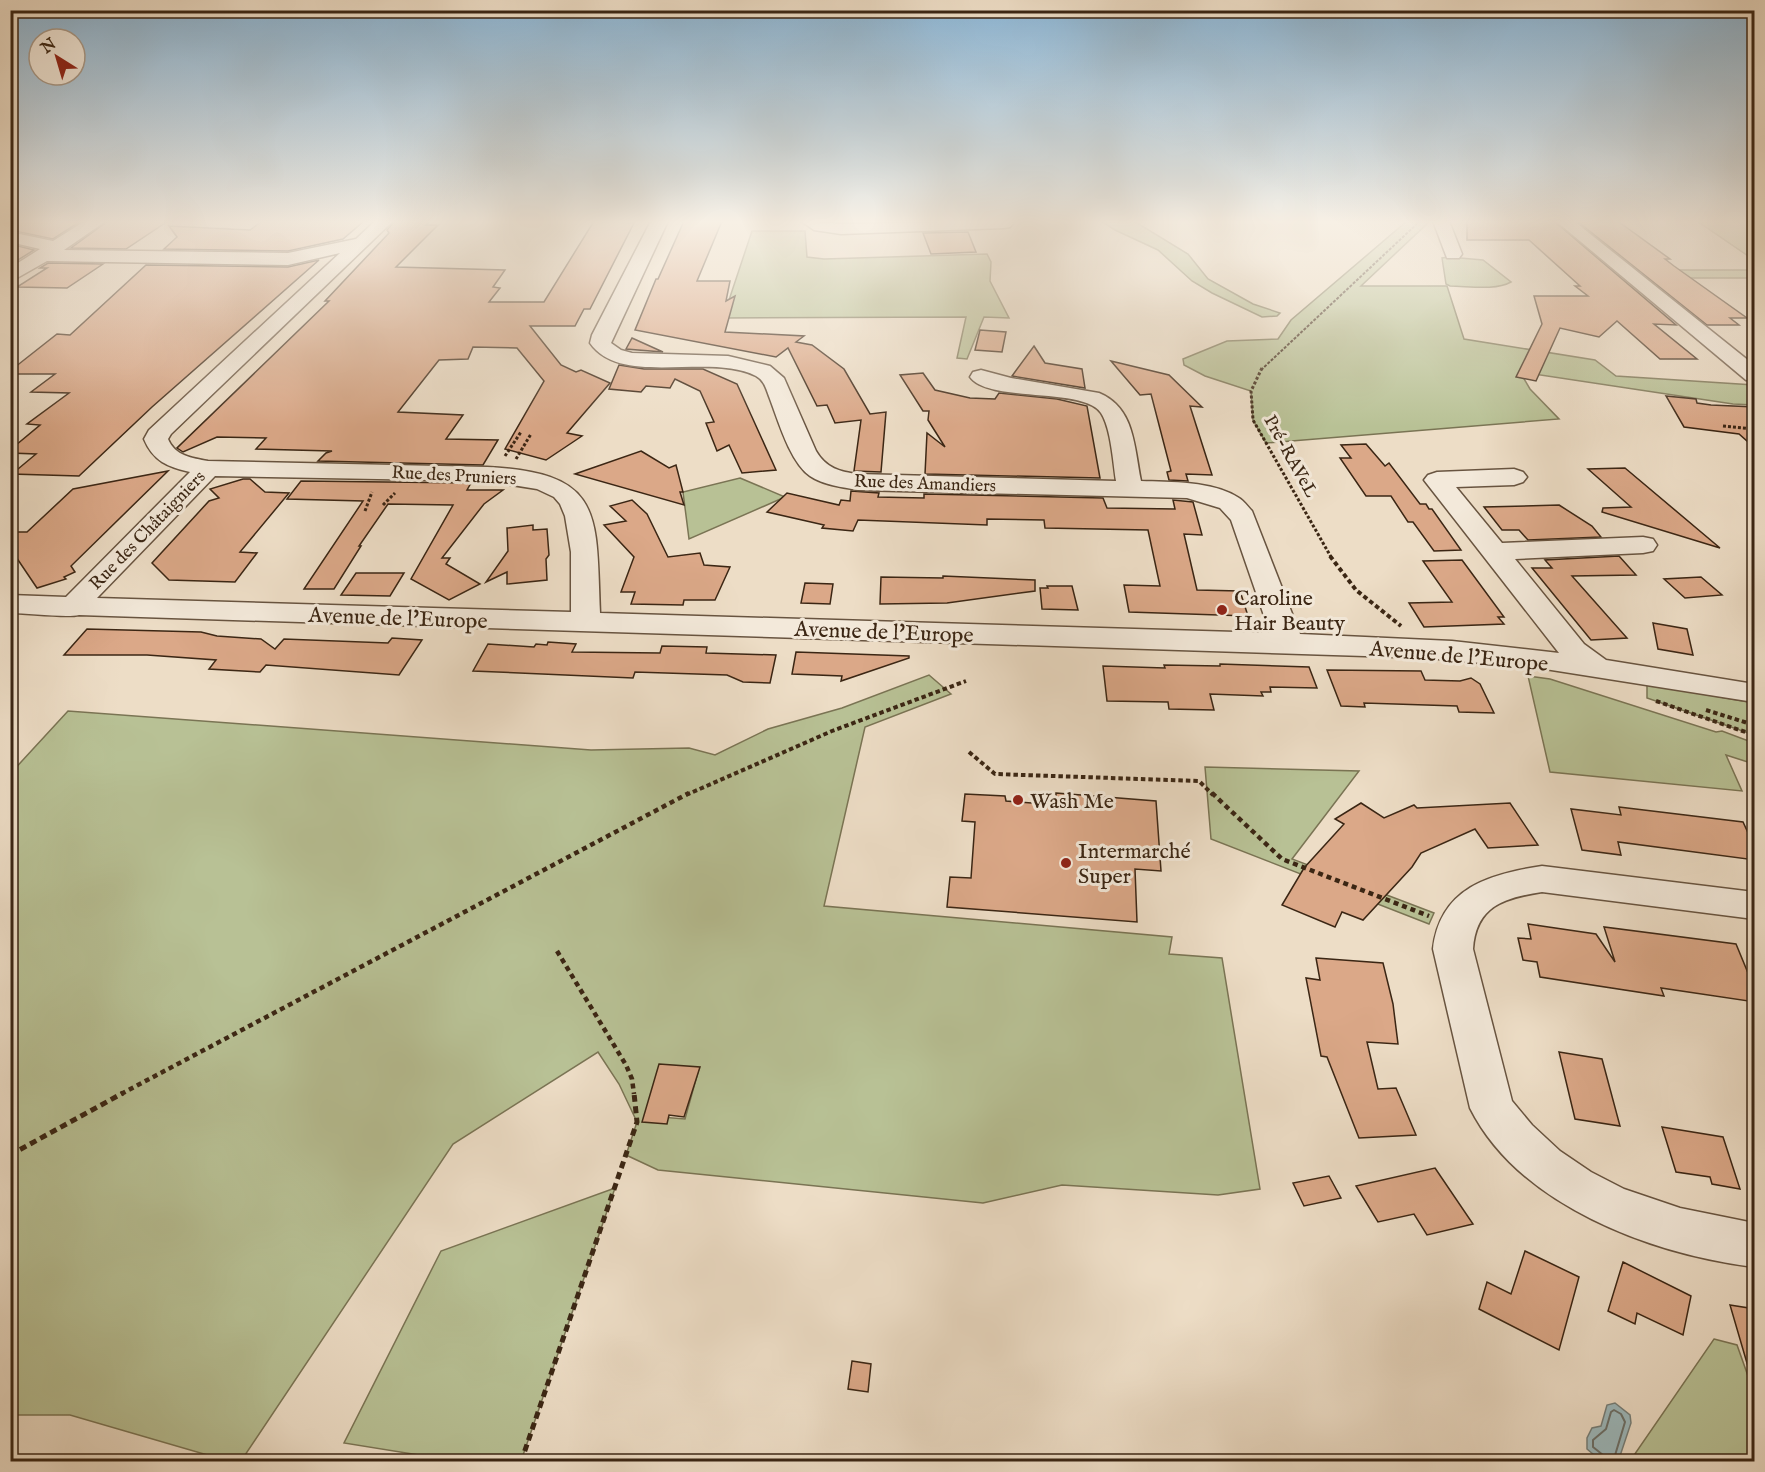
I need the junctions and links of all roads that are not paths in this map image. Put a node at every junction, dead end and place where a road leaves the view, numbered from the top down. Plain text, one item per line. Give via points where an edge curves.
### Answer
1 (310, 290) edge
2 (625, 290) edge
3 (1649, 290) edge
4 (1755, 375) edge
5 (981, 378) dead end
6 (208, 468) junction
7 (1514, 477) dead end
8 (1130, 487) junction
9 (1643, 545) dead end
10 (1494, 552) junction
11 (10, 604) edge
12 (71, 608) junction
13 (586, 622) junction
14 (1304, 641) junction
15 (1598, 668) junction
16 (1755, 693) edge
17 (1755, 905) edge
18 (1755, 1245) edge

1 - 6 street, Rue des Châtaigniers via 161,430 156,439 158,448 166,455
2 - 8 street, Rue des Amandiers via 602,335 600,344 610,354 632,359 739,364 764,370 773,378 810,463 823,473 858,483
3 - 4 street
5 - 8 street via 1002,385 1084,395 1106,404 1113,415
6 - 12 street, Rue des Châtaigniers
6 - 13 street, Rue des Pruniers via 493,474 516,476 564,492 576,508 582,530
7 - 10 street via 1437,480
8 - 14 street, Rue des Amandiers via 1201,493 1238,510
9 - 10 street
10 - 15 street via 1573,650
11 - 12 street, Avenue de l'Europe
12 - 13 street, Avenue de l'Europe
13 - 14 street, Avenue de l'Europe
14 - 15 street, Avenue de l'Europe via 1474,652
15 - 16 street, Avenue de l'Europe
17 - 18 street via 1542,879 1517,882 1484,896 1466,911 1455,926 1453,949 1492,1108 1506,1129 1544,1165 1607,1204 1680,1231

